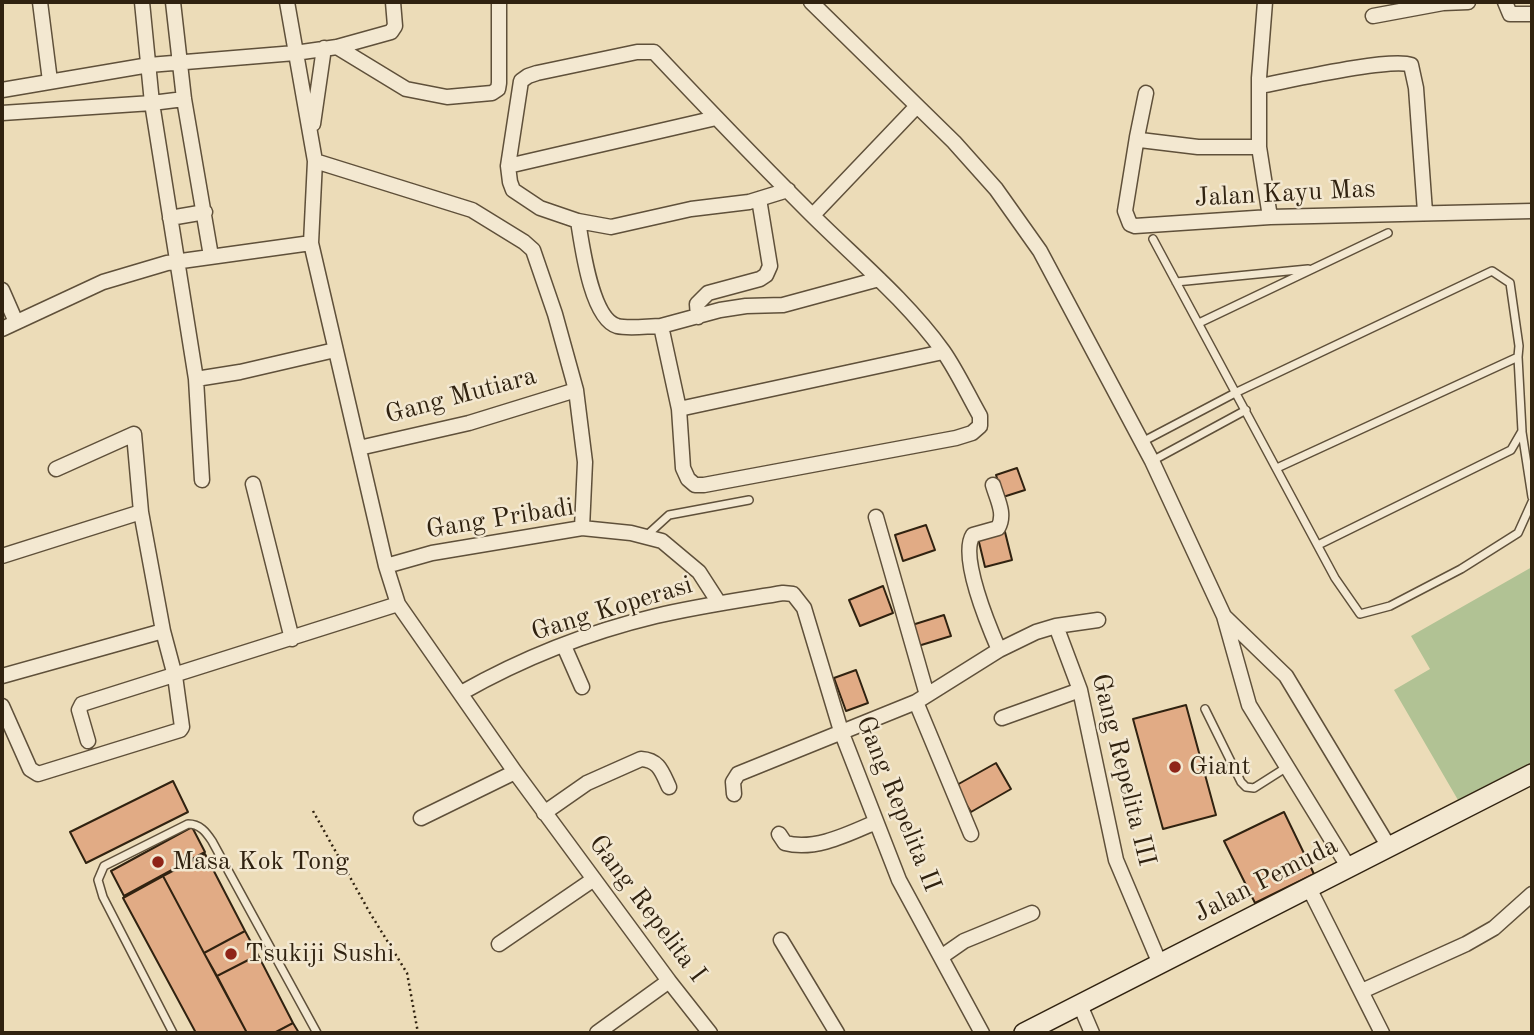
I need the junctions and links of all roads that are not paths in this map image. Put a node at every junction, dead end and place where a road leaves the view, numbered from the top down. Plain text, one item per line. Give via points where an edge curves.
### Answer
1 (40, 2) edge
2 (142, 2) edge
3 (173, 2) edge
4 (287, 2) edge
5 (393, 2) edge
6 (499, 2) edge
7 (811, 2) edge
8 (1265, 2) edge
9 (1468, 2) edge
10 (1505, 2) edge
11 (1532, 13) edge
12 (1373, 16) dead end
13 (331, 47) junction
14 (295, 53) junction
15 (181, 62) junction
16 (149, 65) junction
17 (50, 81) junction
18 (1260, 86) junction
19 (2, 90) edge
20 (1146, 93) dead end
21 (184, 99) junction
22 (152, 103) junction
23 (916, 107) junction
24 (2, 113) edge
25 (716, 118) junction
26 (312, 136) junction
27 (1137, 137) junction
28 (1259, 147) junction
29 (315, 161) junction
30 (508, 166) junction
31 (788, 190) junction
32 (759, 199) junction
33 (1532, 211) edge
34 (205, 212) junction
35 (1425, 212) junction
36 (813, 215) junction
37 (1270, 217) junction
38 (170, 218) junction
39 (578, 221) junction
40 (1388, 233) dead end
41 (1153, 239) dead end
42 (311, 243) junction
43 (211, 256) junction
44 (177, 260) junction
45 (1314, 269) junction
46 (879, 279) junction
47 (1176, 282) junction
48 (2, 290) edge
49 (698, 317) junction
50 (16, 322) junction
51 (1199, 323) junction
52 (661, 326) junction
53 (2, 329) edge
54 (335, 350) junction
55 (943, 352) junction
56 (1518, 357) junction
57 (196, 379) junction
58 (576, 390) junction
59 (1237, 392) junction
60 (679, 409) junction
61 (1246, 410) junction
62 (1522, 431) junction
63 (1141, 442) junction
64 (359, 448) junction
65 (1152, 461) junction
66 (56, 468) dead end
67 (1277, 468) junction
68 (202, 480) dead end
69 (253, 484) dead end
70 (992, 485) dead end
71 (1532, 499) edge
72 (749, 500) dead end
73 (141, 512) junction
74 (876, 517) dead end
75 (582, 528) junction
76 (645, 536) junction
77 (1318, 545) junction
78 (2, 556) edge
79 (386, 566) junction
80 (783, 593) joint
81 (719, 603) junction
82 (398, 604) junction
83 (1224, 616) junction
84 (1098, 620) dead end
85 (1056, 626) junction
86 (163, 631) junction
87 (292, 639) junction
88 (564, 646) junction
89 (999, 650) junction
90 (2, 676) edge
91 (175, 676) junction
92 (582, 687) dead end
93 (1080, 690) junction
94 (461, 692) junction
95 (922, 699) junction
96 (2, 706) edge
97 (1205, 709) dead end
98 (1002, 718) dead end
99 (841, 731) junction
100 (88, 741) dead end
101 (1287, 767) junction
102 (515, 772) junction
103 (1532, 774) edge
104 (669, 787) dead end
105 (734, 794) dead end
106 (544, 813) junction
107 (421, 818) dead end
108 (876, 822) junction
109 (779, 834) dead end
110 (971, 834) dead end
111 (1389, 847) junction
112 (1349, 868) junction
113 (594, 879) junction
114 (1309, 888) junction
115 (1532, 894) edge
116 (1032, 913) dead end
117 (781, 940) dead end
118 (499, 944) dead end
119 (941, 957) junction
120 (1160, 964) junction
121 (669, 981) junction
122 (1362, 991) junction
123 (1080, 1005) junction
124 (173, 1033) edge
125 (317, 1033) edge
126 (597, 1033) edge
127 (710, 1033) edge
128 (837, 1033) edge
129 (982, 1033) edge
130 (1024, 1033) edge
131 (1092, 1033) edge
132 (1382, 1033) edge

1 - 17 street
2 - 16 street
3 - 15 street
4 - 14 street
5 - 13 street via 395,26 391,32
6 - 13 street via 499,83 492,93 447,97 406,89
7 - 23 street
8 - 18 street
9 - 12 street
10 - 11 street via 1510,14
13 - 14 street
13 - 26 street
14 - 15 street
14 - 26 street
15 - 16 street
15 - 21 street
16 - 17 street
16 - 22 street
17 - 19 street
18 - 28 street
18 - 35 street via 1353,69 1411,65
20 - 27 street
21 - 22 street
21 - 34 street
22 - 24 street
22 - 38 street
23 - 36 street
23 - 63 street via 996,189 1040,251
25 - 30 street
25 - 30 street via 654,52 537,73 521,81
25 - 31 street
26 - 29 street, Gang Repelita I
27 - 28 street via 1144,142 1198,148
27 - 37 street, Jalan Kayu Mas via 1125,211 1130,224
28 - 37 street
29 - 42 street, Gang Repelita I
29 - 58 street via 472,210 524,242 537,259
30 - 39 street via 513,190 540,208
31 - 32 street
31 - 36 street
32 - 39 street via 611,227
32 - 49 street via 770,266 766,275 708,293 697,304
33 - 35 street, Jalan Kayu Mas
34 - 38 street
34 - 43 street
35 - 37 street, Jalan Kayu Mas
36 - 46 street
38 - 44 street
39 - 52 street via 587,271 605,317 617,326
40 - 45 lane
41 - 47 lane
42 - 43 street
42 - 54 street, Gang Repelita I
43 - 44 street
44 - 50 street via 103,282
44 - 57 street
45 - 47 lane
45 - 51 lane
46 - 49 street via 783,305 746,306
46 - 55 street
47 - 51 lane
48 - 50 street
49 - 52 street
50 - 53 street
51 - 59 lane
52 - 60 street
54 - 57 street
54 - 64 street, Gang Repelita I
55 - 60 street
55 - 60 street via 980,416 981,426 956,438 695,485 683,468
56 - 59 lane via 1510,283 1492,271
56 - 62 lane
56 - 67 lane
57 - 68 street
58 - 64 street, Gang Mutiara via 469,423
58 - 75 street via 584,462
59 - 61 lane
59 - 63 lane
61 - 65 lane
61 - 67 lane
62 - 71 lane
62 - 77 lane via 1511,450
63 - 65 street
64 - 79 street, Gang Repelita I
65 - 83 street
66 - 73 street via 132,433
67 - 77 lane
69 - 87 street
70 - 89 street via 1002,521 998,528 972,535 967,547 981,609
71 - 77 lane via 1518,534 1414,594 1360,614
72 - 76 lane via 668,515
73 - 78 street
73 - 86 street
74 - 95 street
75 - 76 street, Gang Pribadi
75 - 79 street, Gang Pribadi via 432,553
76 - 81 street, Gang Pribadi via 662,541 699,572
79 - 82 street, Gang Repelita I
80 - 81 street, Gang Koperasi
80 - 99 street, Gang Repelita II via 793,594 804,608
81 - 88 street, Gang Koperasi via 655,616
82 - 87 street
82 - 94 street, Gang Repelita I
83 - 101 street via 1249,705
83 - 111 street via 1286,676
84 - 85 street
85 - 89 street
85 - 93 street, Gang Repelita III
86 - 90 street
86 - 91 street
87 - 91 street
88 - 92 street
88 - 94 street, Gang Koperasi
89 - 95 street
91 - 96 street via 183,722 180,730 38,774 30,769
91 - 100 street via 80,705
93 - 98 street
93 - 120 street, Gang Repelita III via 1116,860
94 - 102 street, Gang Repelita I
95 - 99 street
95 - 110 street
97 - 101 lane via 1247,788
99 - 105 street via 738,774
99 - 108 street, Gang Repelita II
101 - 112 street
102 - 106 street, Gang Repelita I
102 - 107 street
103 - 111 main road, Jalan Pemuda
104 - 106 street via 659,766 635,760 587,783
106 - 113 street, Gang Repelita I
108 - 109 street via 799,846 785,843
108 - 119 street, Gang Repelita II via 899,880
111 - 112 main road, Jalan Pemuda
112 - 114 main road, Jalan Pemuda
113 - 118 street
113 - 121 street, Gang Repelita I
114 - 120 main road, Jalan Pemuda
114 - 122 street
115 - 122 street via 1494,928 1466,944
116 - 119 street
117 - 128 street
119 - 129 street, Gang Repelita II
120 - 123 main road, Jalan Pemuda
121 - 126 street
121 - 127 street, Gang Repelita I
122 - 132 street
123 - 130 main road, Jalan Pemuda
123 - 131 street
124 - 125 lane via 98,880 104,866 188,824 203,829 212,841

